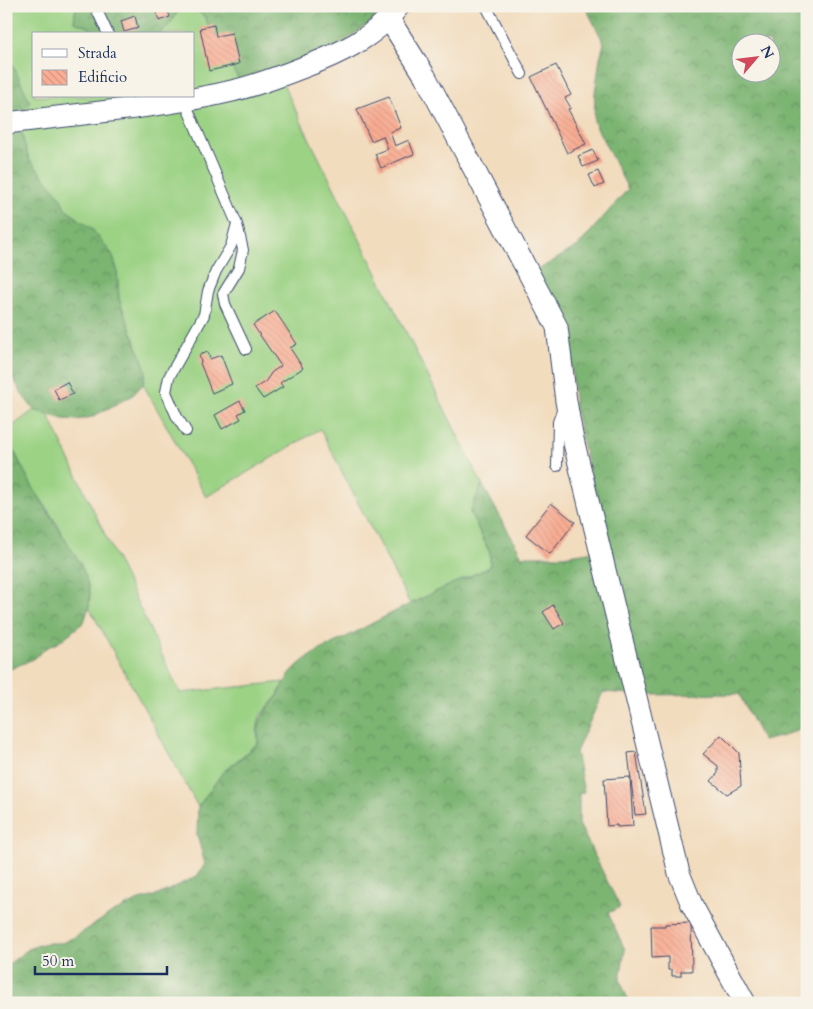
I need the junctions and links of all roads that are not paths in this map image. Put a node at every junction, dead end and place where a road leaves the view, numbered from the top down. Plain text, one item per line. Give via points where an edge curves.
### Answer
1 (95, 6) edge
2 (486, 6) edge
3 (394, 13) edge
4 (107, 32) edge
5 (522, 74) dead end
6 (184, 100) junction
7 (134, 102) edge
8 (6, 123) edge
9 (237, 224) junction
10 (246, 349) dead end
11 (566, 400) junction
12 (186, 431) dead end
13 (557, 466) dead end
14 (745, 1003) edge

1 - 4 lane
2 - 5 lane
3 - 6 street via 371,34 320,61 231,92
3 - 11 street via 557,327
6 - 7 street
6 - 9 lane
7 - 8 street
9 - 10 lane via 243,250 239,268 222,294
9 - 12 lane via 231,246 208,291 204,315 169,377 166,392
11 - 13 lane via 558,422
11 - 14 street via 679,873 692,905

